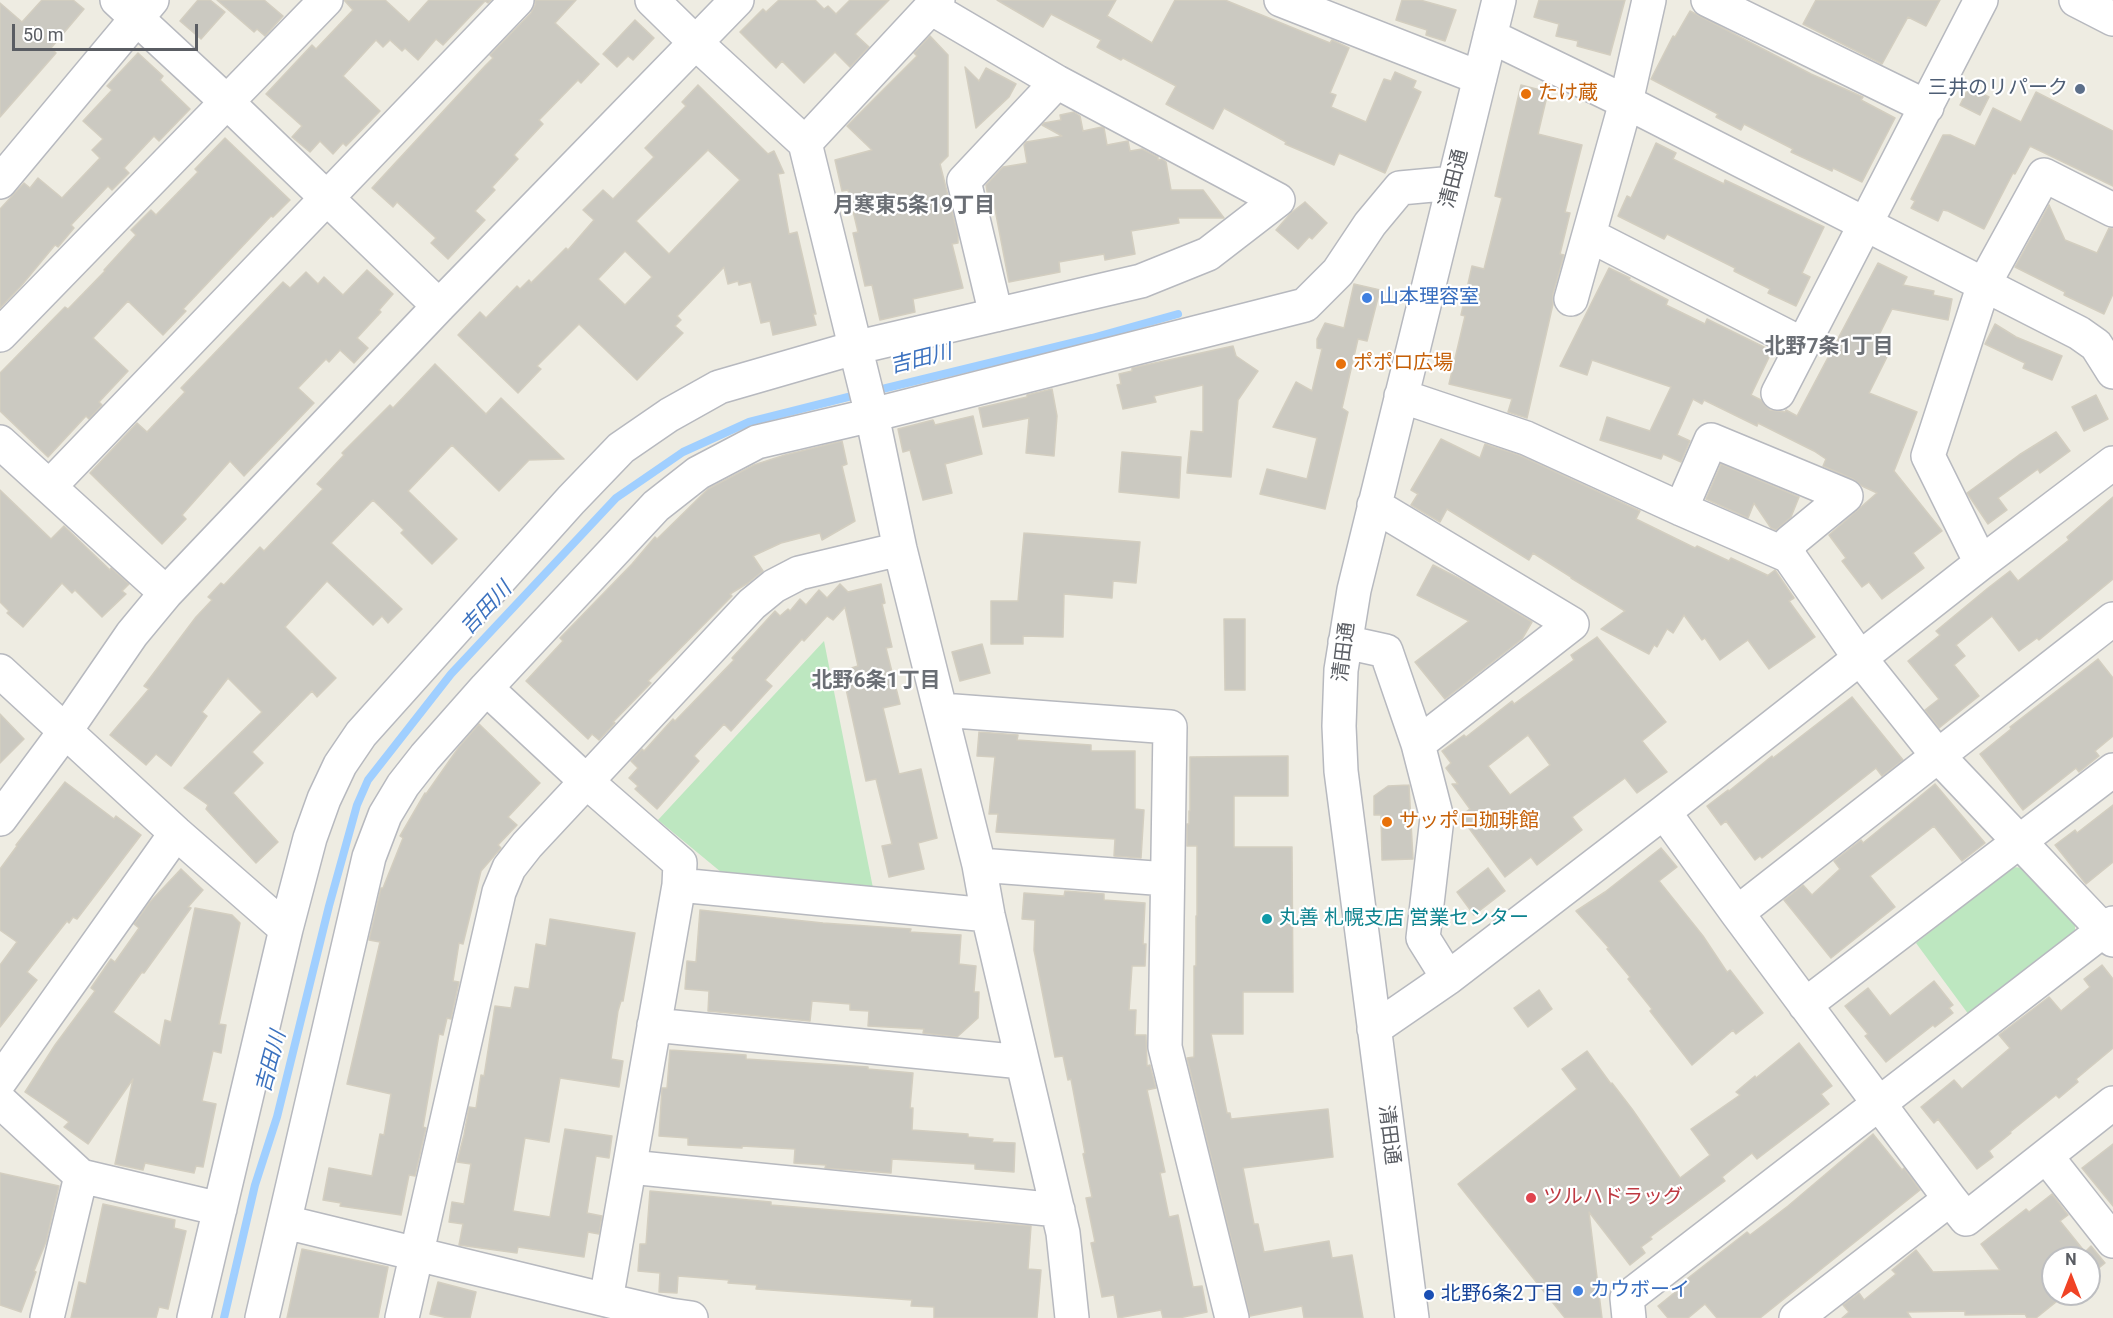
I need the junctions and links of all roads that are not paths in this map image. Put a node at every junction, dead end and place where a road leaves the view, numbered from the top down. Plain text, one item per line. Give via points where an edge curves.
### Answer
1 (326, 0) edge
2 (517, 0) edge
3 (652, 0) edge
4 (737, 0) edge
5 (1281, 0) edge
6 (1499, 0) edge
7 (1649, 0) edge
8 (1708, 0) edge
9 (1981, 0) edge
10 (2082, 1) edge
11 (934, 4) edge
12 (135, 6) edge
13 (2113, 20) edge
14 (1490, 36) junction
15 (696, 44) junction
16 (1480, 78) junction
17 (1058, 82) junction
18 (227, 102) junction
19 (1626, 102) junction
20 (1927, 107) junction
21 (804, 143) junction
22 (0, 182) edge
23 (1454, 183) junction
24 (327, 199) junction
25 (2113, 210) edge
26 (1866, 224) junction
27 (1589, 235) junction
28 (1984, 284) junction
29 (1571, 299) dead end
30 (439, 306) junction
31 (996, 315) junction
32 (0, 334) edge
33 (1802, 344) junction
34 (856, 355) junction
35 (2113, 372) edge
36 (1778, 393) dead end
37 (1401, 396) junction
38 (869, 407) junction
39 (0, 442) edge
40 (2113, 463) edge
41 (50, 486) junction
42 (1374, 505) junction
43 (1680, 509) junction
44 (900, 549) junction
45 (1789, 556) junction
46 (1981, 563) junction
47 (166, 593) junction
48 (2113, 619) edge
49 (1345, 642) junction
50 (1859, 657) junction
51 (0, 671) edge
52 (486, 688) junction
53 (941, 710) junction
54 (66, 730) junction
55 (1418, 744) junction
56 (1938, 756) junction
57 (2113, 770) edge
58 (587, 782) junction
59 (1665, 812) junction
60 (0, 819) edge
61 (176, 832) junction
62 (2021, 841) junction
63 (979, 865) junction
64 (1167, 879) junction
65 (679, 885) junction
66 (1737, 913) junction
67 (988, 915) junction
68 (286, 929) junction
69 (2110, 931) edge
70 (1448, 978) junction
71 (1805, 1005) junction
72 (654, 1025) junction
73 (1374, 1029) junction
74 (1022, 1062) junction
75 (0, 1081) edge
76 (0, 1101) edge
77 (2113, 1102) edge
78 (1881, 1104) junction
79 (2046, 1156) junction
80 (630, 1167) junction
81 (81, 1176) junction
82 (1950, 1199) junction
83 (220, 1209) junction
84 (1058, 1210) junction
85 (285, 1222) junction
86 (2113, 1241) edge
87 (417, 1255) junction
88 (606, 1300) junction
89 (1804, 1315) edge
90 (47, 1318) edge
91 (194, 1318) edge
92 (262, 1318) edge
93 (402, 1318) edge
94 (691, 1318) edge
95 (1072, 1318) edge
96 (1232, 1318) edge
97 (1412, 1318) edge
98 (1629, 1318) edge

1 - 18 street
2 - 24 street
3 - 15 street
4 - 15 street
5 - 16 street
6 - 14 street, 清田通
7 - 19 street
8 - 20 street
9 - 20 street
10 - 13 street
11 - 17 street
11 - 21 street
12 - 18 street
12 - 22 street
14 - 16 street, 清田通
14 - 19 street
15 - 21 street
15 - 30 street
16 - 23 street, 清田通
17 - 31 street via 964,181
17 - 31 street via 1278,200 1208,254 1141,282
18 - 24 street
18 - 32 street
19 - 26 street
19 - 27 street
20 - 26 street
21 - 34 street
23 - 37 street, 清田通
23 - 38 street via 1400,188 1338,272 1305,304
24 - 30 street
24 - 41 street
25 - 28 street via 2044,175
26 - 28 street
26 - 33 street
27 - 29 street
27 - 33 street
28 - 35 street via 2079,333 2096,345
28 - 46 street via 1928,456
30 - 47 street
31 - 34 street
33 - 36 street
34 - 38 street
34 - 68 street via 719,387 621,448 361,734 324,799
37 - 42 street, 清田通
37 - 43 street via 1526,438
38 - 44 street
38 - 52 street via 757,442 698,473 656,506
39 - 41 street
40 - 46 street
41 - 47 street
42 - 49 street, 清田通
42 - 55 street via 1572,624
43 - 45 street
43 - 45 street via 1711,440 1846,496 1790,542
44 - 53 street
44 - 58 street via 799,573 774,586 752,604
45 - 50 street
46 - 50 street
47 - 54 street via 132,634
48 - 56 street
49 - 55 street via 1386,651
49 - 73 street, 清田通 via 1339,726 1341,771
50 - 56 street
50 - 59 street
51 - 54 street
52 - 58 street
52 - 85 street via 403,785 373,846
53 - 63 street
53 - 64 street via 1170,727
54 - 60 street
54 - 61 street
55 - 70 street via 1437,818 1423,938
56 - 62 street
56 - 66 street
57 - 62 street
58 - 65 street via 680,863
58 - 87 street via 527,845 509,868 499,892
59 - 66 street
59 - 70 street
61 - 68 street
61 - 75 street
62 - 69 street
62 - 71 street
63 - 64 street
63 - 67 street
64 - 96 street via 1165,1047
65 - 67 street
65 - 72 street
66 - 71 street
67 - 74 street
68 - 83 street
69 - 78 street
70 - 73 street
71 - 78 street
72 - 74 street
72 - 80 street
73 - 97 street, 清田通
74 - 84 street
76 - 81 street
77 - 79 street
78 - 82 street
78 - 98 street via 1627,1298
79 - 82 street via 1966,1219
79 - 86 street
80 - 84 street
80 - 88 street
81 - 83 street
81 - 90 street
82 - 89 street
83 - 91 street
84 - 95 street
85 - 87 street
85 - 92 street
87 - 88 street
87 - 93 street
88 - 94 street

